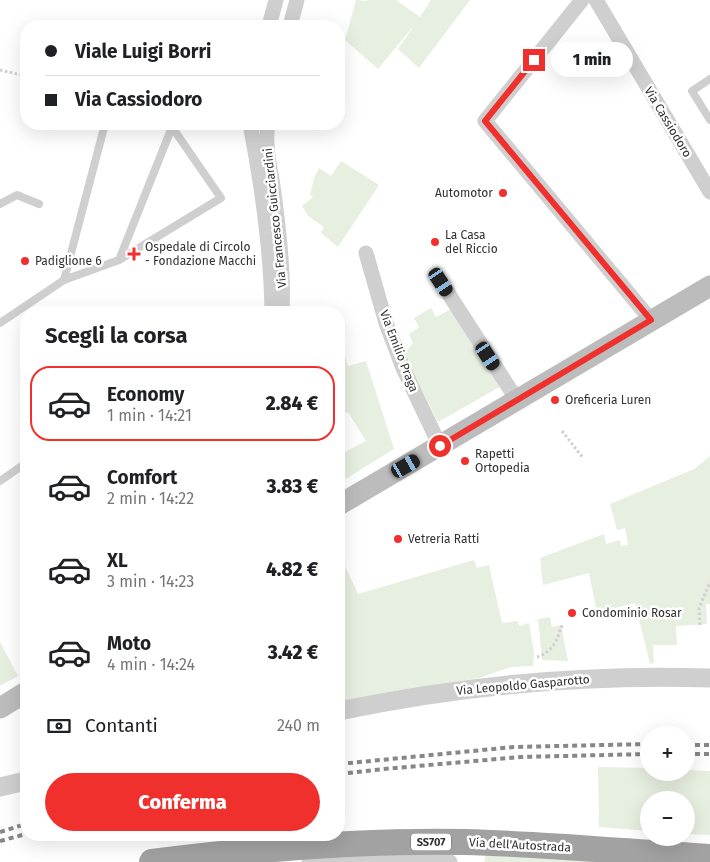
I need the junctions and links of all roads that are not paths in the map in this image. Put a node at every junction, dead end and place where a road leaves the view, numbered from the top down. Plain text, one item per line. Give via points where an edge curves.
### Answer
1 (276, 0) edge
2 (297, 0) edge
3 (582, 0) edge
4 (596, 0) edge
5 (271, 20) edge
6 (292, 20) edge
7 (710, 79) edge
8 (710, 120) edge
9 (103, 130) edge
10 (171, 130) edge
11 (174, 130) edge
12 (251, 130) edge
13 (267, 130) edge
14 (710, 192) edge
15 (0, 204) edge
16 (39, 204) dead end
17 (366, 253) dead end
18 (119, 260) junction
19 (64, 280) junction
20 (441, 282) dead end
21 (710, 286) edge
22 (25, 306) edge
23 (272, 306) edge
24 (282, 306) edge
25 (20, 310) edge
26 (651, 320) junction
27 (0, 323) edge
28 (517, 400) junction
29 (440, 446) junction
30 (20, 467) edge
31 (0, 481) edge
32 (345, 501) edge
33 (710, 678) edge
34 (20, 696) edge
35 (0, 708) edge
36 (345, 710) edge
37 (20, 771) edge
38 (0, 774) edge
39 (20, 782) edge
40 (0, 787) edge
41 (710, 858) edge
42 (152, 862) edge
43 (310, 862) edge
44 (450, 862) edge

1 - 5 street
2 - 6 street
3 - 26 street via 485,121
4 - 14 street, Via Cassiodoro
7 - 8 lane via 692,91
9 - 19 lane
10 - 18 lane
11 - 18 lane via 221,198
12 - 23 street, Via Francesco Guicciardini via 264,195
13 - 24 street, Via Francesco Guicciardini via 284,283
15 - 16 lane via 17,195
17 - 29 street, Via Emilio Praga via 403,368
18 - 19 lane
19 - 22 lane
20 - 28 street
21 - 26 main road
25 - 27 lane
26 - 28 main road
28 - 29 main road
29 - 32 main road
30 - 31 lane
33 - 36 street, Via Leopoldo Gasparotto via 606,678 514,683 412,696
34 - 35 main road
37 - 38 street
39 - 40 street
41 - 42 highway, Via dell'Autostrada / SS707 via 504,843 420,842 336,844
43 - 44 street via 377,858

